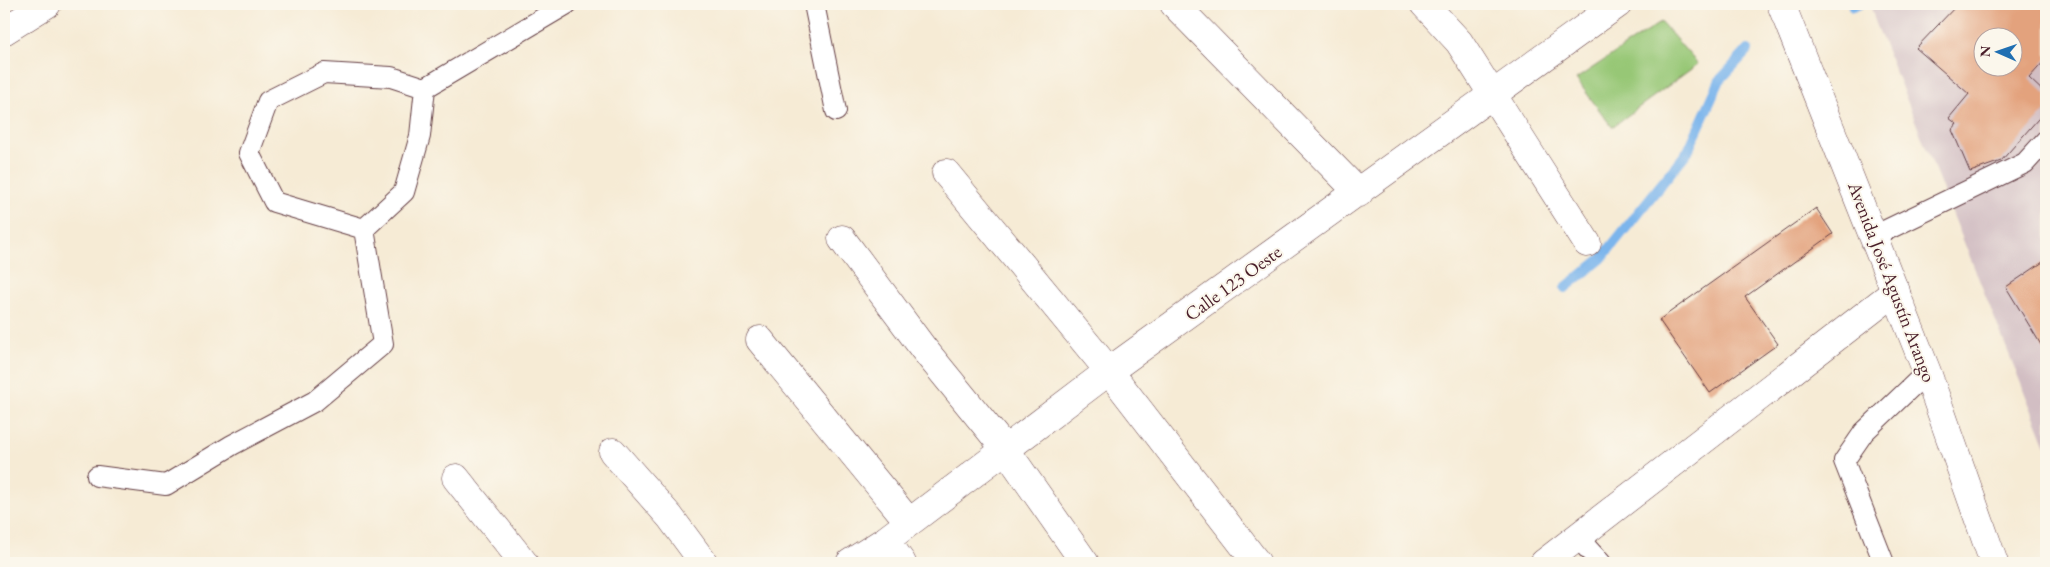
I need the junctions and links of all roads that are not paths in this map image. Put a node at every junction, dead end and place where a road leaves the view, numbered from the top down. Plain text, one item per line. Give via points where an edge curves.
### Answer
1 (47, 4) edge
2 (567, 4) edge
3 (814, 4) edge
4 (1174, 4) edge
5 (1424, 4) edge
6 (1618, 4) edge
7 (1782, 4) edge
8 (4, 31) edge
9 (425, 88) junction
10 (1493, 94) junction
11 (836, 111) dead end
12 (2046, 140) edge
13 (946, 173) dead end
14 (1359, 193) junction
15 (364, 229) junction
16 (1874, 236) junction
17 (842, 239) dead end
18 (1587, 243) dead end
19 (1896, 291) junction
20 (760, 340) dead end
21 (1110, 371) junction
22 (1927, 372) junction
23 (1006, 450) junction
24 (613, 452) dead end
25 (97, 476) dead end
26 (456, 478) dead end
27 (909, 522) junction
28 (1578, 537) junction
29 (886, 540) junction
30 (524, 563) edge
31 (704, 563) edge
32 (850, 563) edge
33 (902, 563) edge
34 (1085, 563) edge
35 (1257, 563) edge
36 (1544, 563) edge
37 (1601, 563) edge
38 (1884, 563) edge
39 (1994, 563) edge

1 - 8 street
2 - 9 lane
3 - 11 lane
4 - 14 street
5 - 10 street via 1459,42
6 - 10 street, Calle 123 Oeste
7 - 16 street, Avenida José Agustín Arango
9 - 15 lane via 420,136 404,192
9 - 15 lane via 391,78 324,73 268,101 249,153 274,202
10 - 14 street, Calle 123 Oeste
10 - 18 street
12 - 16 lane via 2025,163
13 - 21 street
14 - 21 street, Calle 123 Oeste
15 - 25 lane via 383,344 315,401 166,485
16 - 19 street, Avenida José Agustín Arango
17 - 23 street via 923,348
19 - 22 street, Avenida José Agustín Arango
19 - 28 street
20 - 27 street
21 - 23 street, Calle 123 Oeste
21 - 35 street
22 - 38 lane via 1864,432 1844,461
22 - 39 street, Avenida José Agustín Arango
23 - 27 street, Calle 123 Oeste
23 - 34 street
24 - 31 street via 670,517
26 - 30 street
27 - 29 street, Calle 123 Oeste
28 - 36 street
28 - 37 lane
29 - 32 street, Calle 123 Oeste
29 - 33 street

